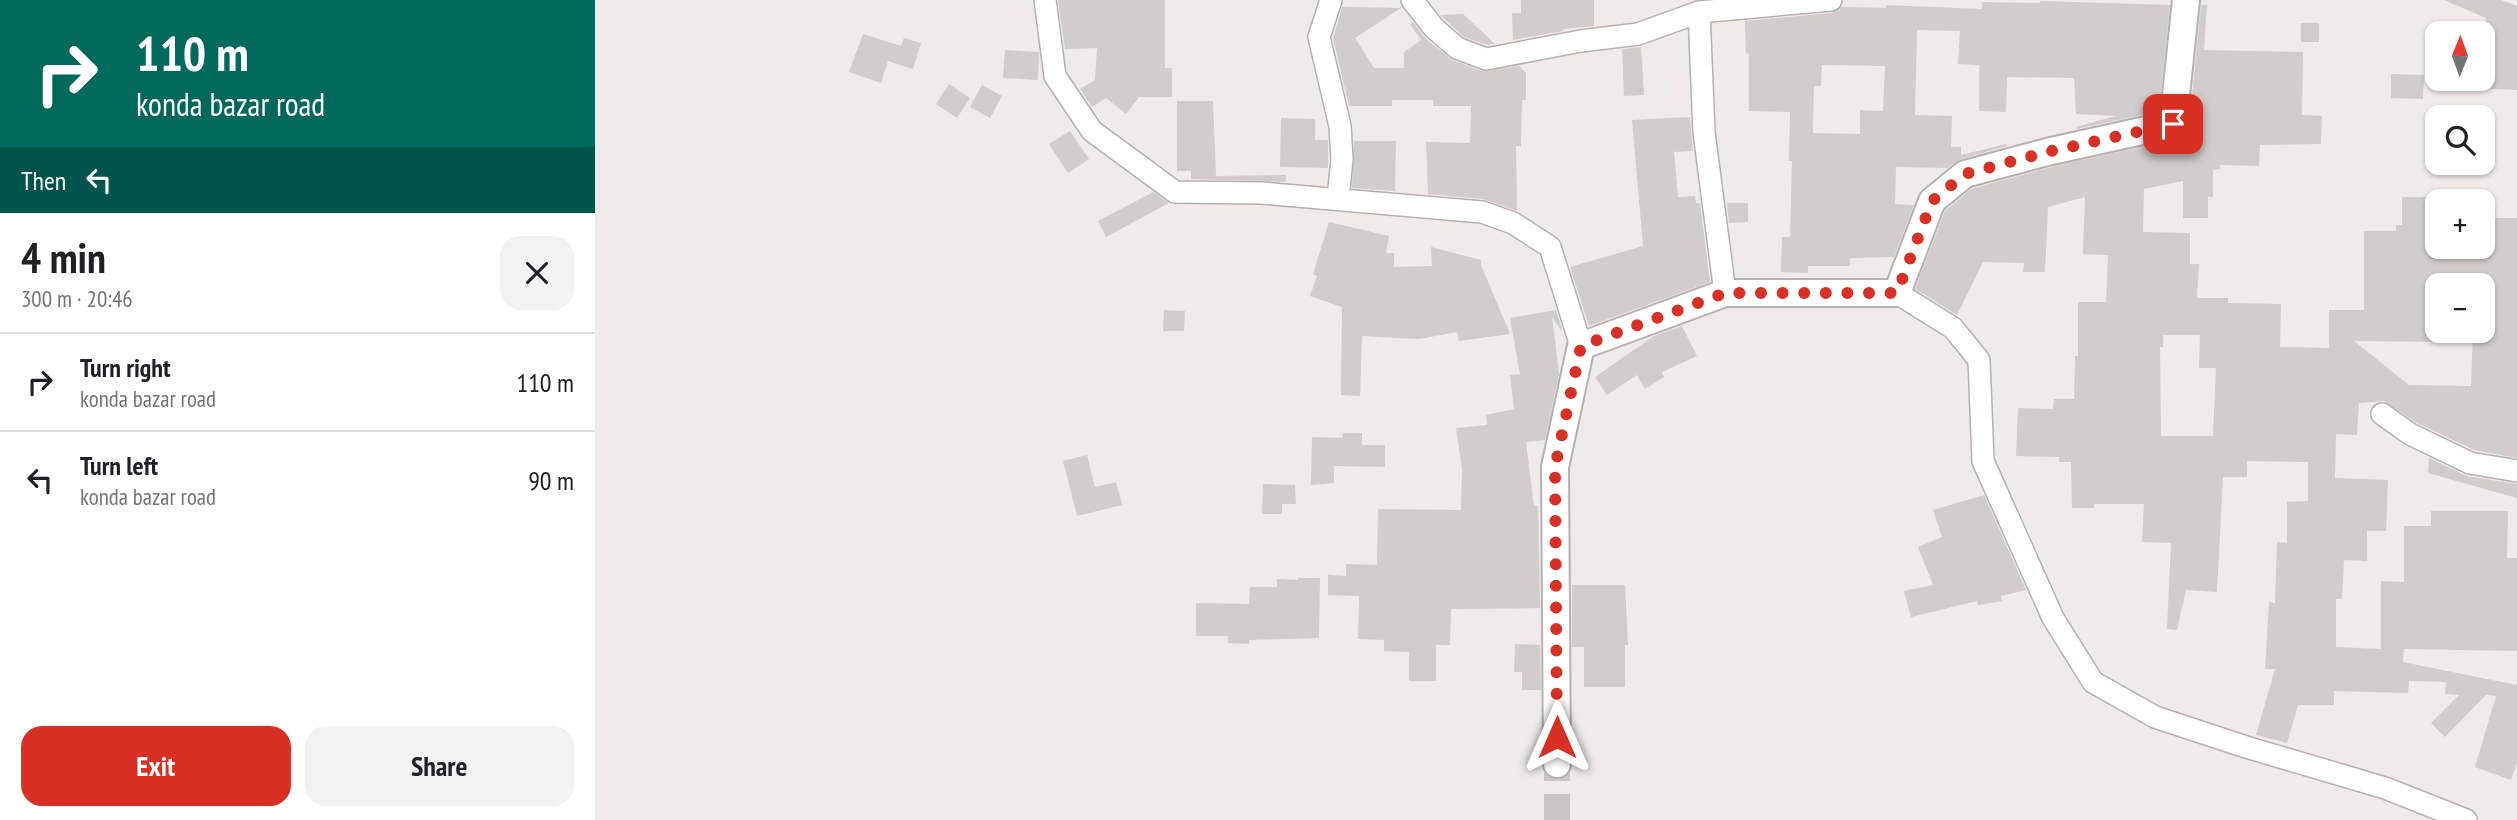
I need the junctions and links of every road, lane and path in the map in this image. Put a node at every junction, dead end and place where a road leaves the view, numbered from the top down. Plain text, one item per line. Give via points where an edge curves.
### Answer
1 (1045, 0) edge
2 (1331, 0) edge
3 (1412, 0) edge
4 (1831, 0) edge
5 (2186, 0) edge
6 (1699, 12) junction
7 (1338, 199) junction
8 (1725, 293) junction
9 (1897, 293) junction
10 (1581, 346) junction
11 (2382, 414) dead end
12 (2517, 471) edge
13 (1557, 764) tunnel mouth
14 (2466, 820) edge

1 - 7 street via 1055,76 1084,120 1092,131 1175,192
2 - 7 street via 1319,37 1340,126
3 - 6 street via 1457,48 1486,59 1638,34
4 - 6 street
5 - 9 street via 2173,124 1965,174 1932,201
6 - 8 street via 1704,132
7 - 10 street via 1482,212 1513,223 1550,247
8 - 9 street
8 - 10 street
9 - 14 street via 1953,328 1979,360 1983,461 2053,618 2093,682 2155,717 2385,788
10 - 13 street via 1555,467
11 - 12 street via 2410,434 2470,463

